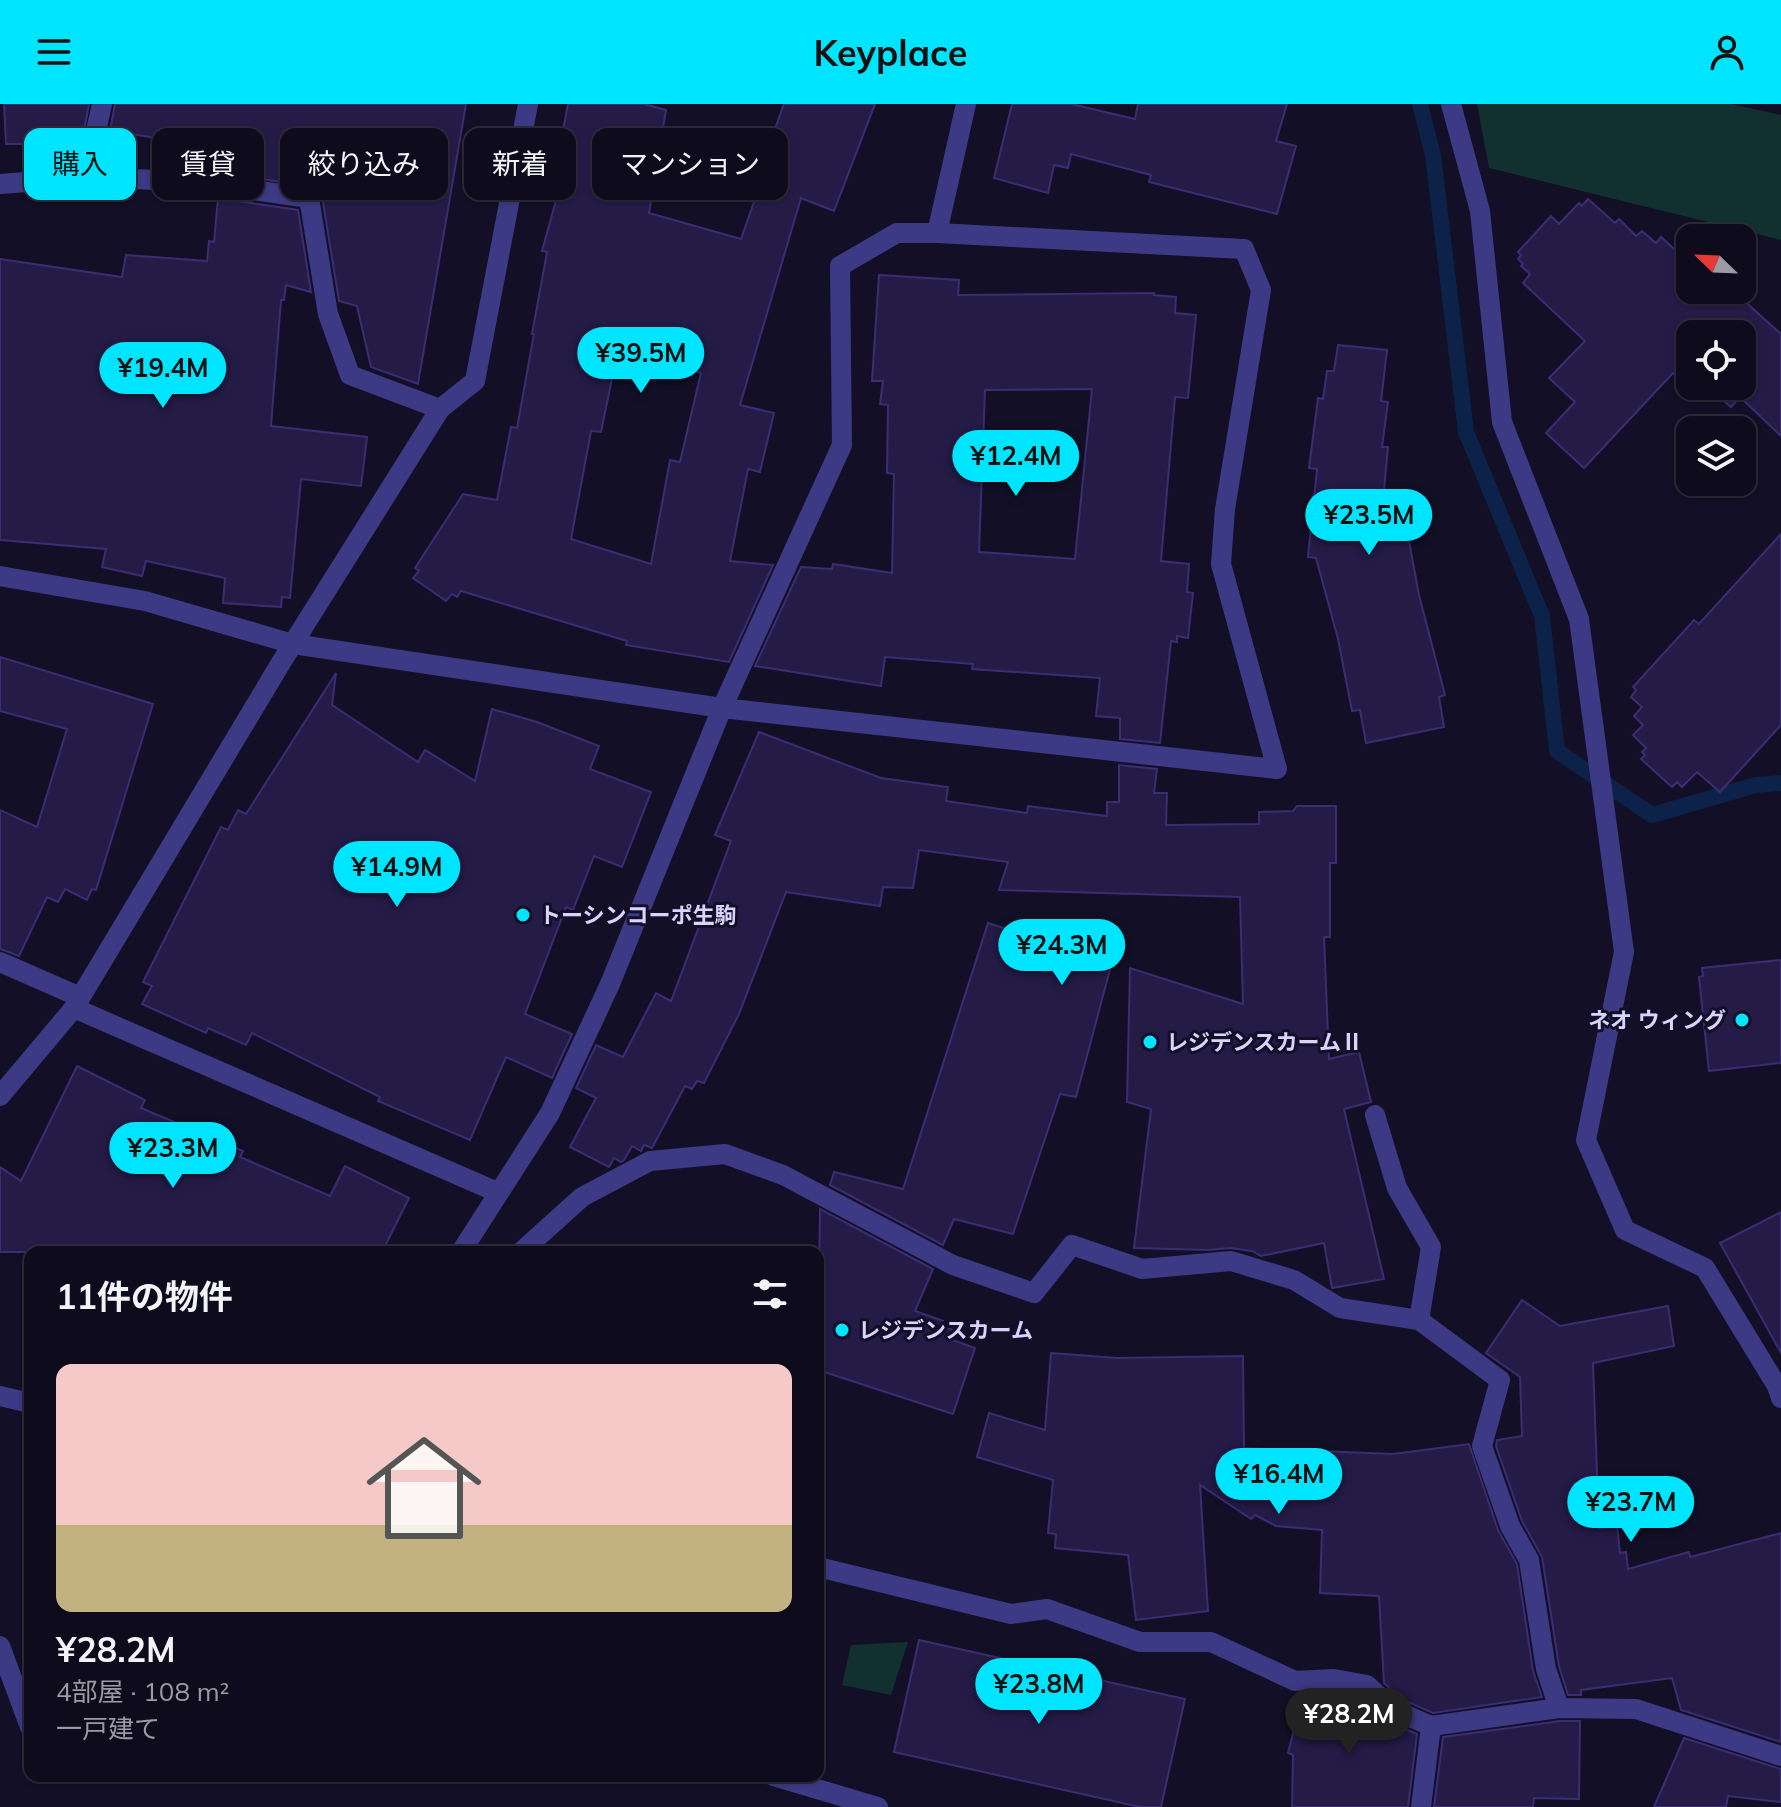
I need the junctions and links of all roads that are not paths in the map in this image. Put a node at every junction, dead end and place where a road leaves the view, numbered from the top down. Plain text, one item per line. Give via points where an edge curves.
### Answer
1 (102, 104) edge
2 (528, 104) edge
3 (966, 104) edge
4 (1451, 104) edge
5 (97, 128) edge
6 (136, 179) edge
7 (24, 182) edge
8 (0, 184) edge
9 (937, 233) junction
10 (440, 409) junction
11 (0, 576) edge
12 (293, 644) junction
13 (722, 708) junction
14 (0, 962) edge
15 (77, 1002) junction
16 (0, 1096) edge
17 (1375, 1115) dead end
18 (497, 1192) junction
19 (465, 1246) edge
20 (528, 1246) edge
21 (1419, 1320) junction
22 (0, 1396) edge
23 (1781, 1398) edge
24 (24, 1402) edge
25 (824, 1568) edge
26 (0, 1646) edge
27 (1559, 1708) junction
28 (24, 1711) edge
29 (1431, 1726) junction
30 (1781, 1756) edge
31 (793, 1782) edge
32 (878, 1807) edge
33 (1421, 1807) edge

1 - 5 street
2 - 10 street via 475,381
3 - 9 street
4 - 23 street via 1480,211 1502,422 1579,619 1622,936 1624,952 1586,1140 1625,1230 1705,1268
6 - 10 street via 309,198 328,314 350,375
7 - 8 street
9 - 13 street via 897,233 840,266 842,445
9 - 13 street via 1244,249 1261,290 1221,564 1277,769
10 - 12 street
11 - 12 street via 145,601
12 - 13 street
12 - 15 street
13 - 18 street via 610,984 550,1113
14 - 15 street
15 - 16 street
15 - 18 street
17 - 21 street via 1397,1188 1431,1247
18 - 19 street
20 - 21 street via 582,1197 650,1161 725,1154 783,1175 953,1265 1034,1293 1072,1245 1142,1269 1231,1261 1294,1280 1340,1308
21 - 27 street via 1500,1380 1482,1446 1510,1526 1529,1560 1546,1669
22 - 24 street
25 - 29 street via 1011,1614 1047,1609 1140,1642 1211,1642 1295,1681 1334,1679 1367,1685 1394,1710
26 - 28 street
27 - 29 street
27 - 30 street via 1636,1709
29 - 33 street
31 - 32 street

